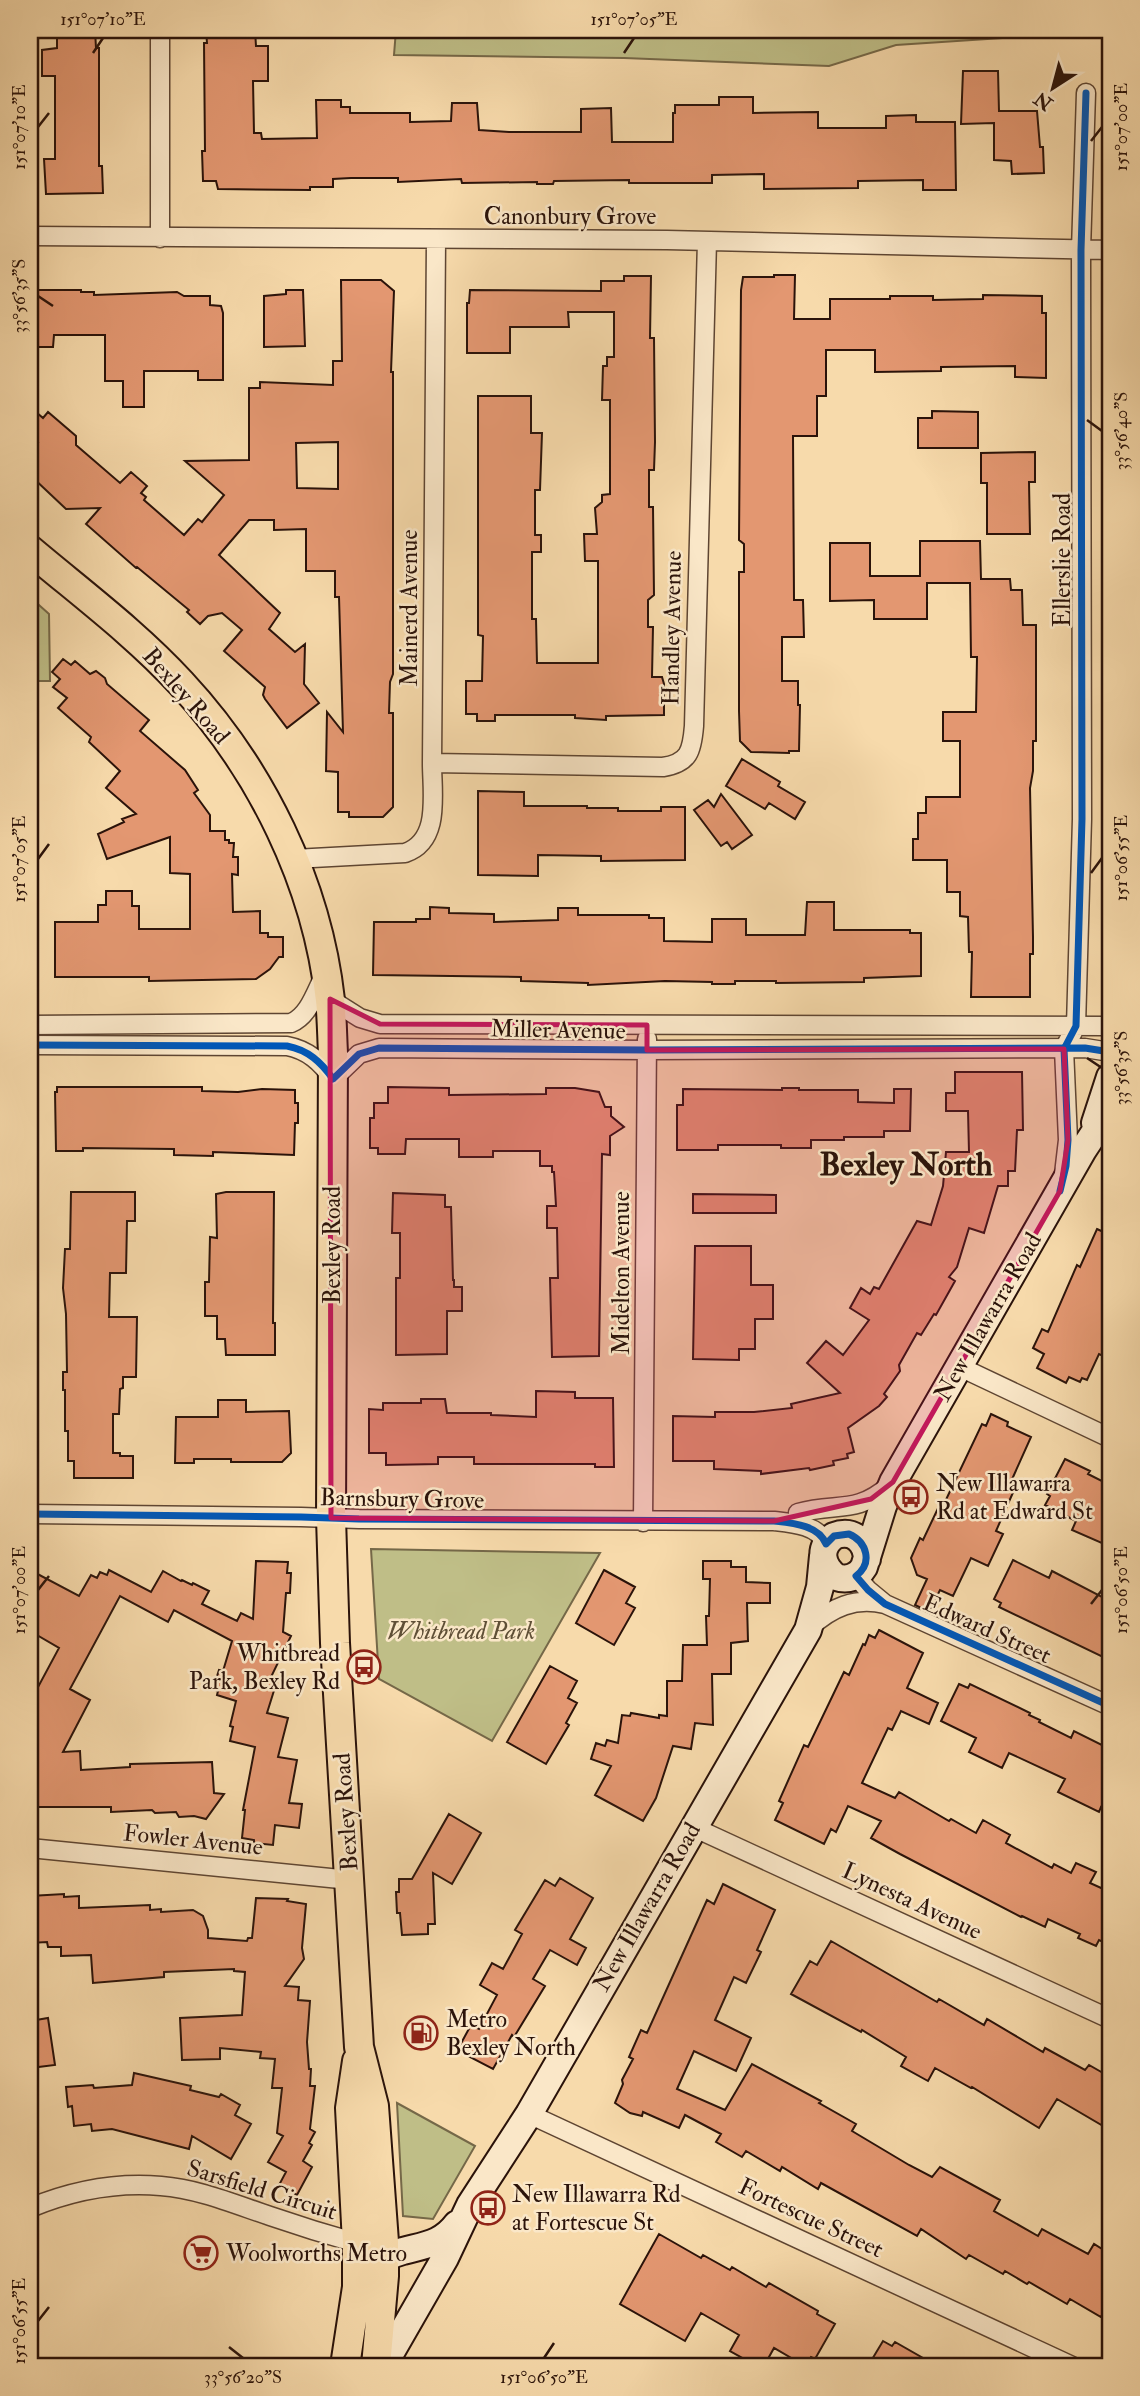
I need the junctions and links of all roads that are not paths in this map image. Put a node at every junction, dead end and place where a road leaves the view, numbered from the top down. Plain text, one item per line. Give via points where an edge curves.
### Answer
1 (160, 30) edge
2 (1087, 93) dead end
3 (30, 236) edge
4 (160, 238) junction
5 (436, 240) junction
6 (707, 241) junction
7 (1081, 250) junction
8 (1110, 250) edge
9 (30, 550) edge
10 (432, 763) junction
11 (294, 859) junction
12 (328, 986) junction
13 (30, 1025) edge
14 (647, 1025) junction
15 (1076, 1026) junction
16 (1110, 1026) edge
17 (30, 1045) edge
18 (1064, 1049) junction
19 (647, 1050) junction
20 (1110, 1052) edge
21 (1110, 1077) edge
22 (333, 1079) junction
23 (1110, 1109) edge
24 (1083, 1150) junction
25 (1059, 1191) junction
26 (960, 1367) junction
27 (1110, 1437) edge
28 (893, 1482) junction
29 (798, 1513) junction
30 (30, 1514) edge
31 (331, 1518) junction
32 (774, 1521) junction
33 (643, 1522) junction
34 (834, 1542) junction
35 (856, 1571) junction
36 (885, 1604) junction
37 (807, 1630) junction
38 (1110, 1706) edge
39 (693, 1827) junction
40 (30, 1848) edge
41 (350, 1880) junction
42 (1110, 2019) edge
43 (359, 2048) junction
44 (529, 2114) junction
45 (470, 2205) junction
46 (30, 2208) edge
47 (382, 2222) junction
48 (357, 2244) junction
49 (416, 2248) junction
50 (384, 2258) junction
51 (357, 2287) junction
52 (345, 2366) edge
53 (376, 2366) edge
54 (383, 2366) edge
55 (1072, 2366) edge

1 - 4 street
2 - 7 street, Ellerslie Road
3 - 4 street, Canonbury Grove
4 - 5 street, Canonbury Grove
5 - 6 street, Canonbury Grove
5 - 10 street, Mainerd Avenue
6 - 7 street, Canonbury Grove
6 - 10 street, Handley Avenue via 694,726 689,753 678,764 663,767
7 - 8 street, Canonbury Grove
7 - 15 street, Ellerslie Road via 1082,819
9 - 11 main road, Bexley Road via 181,683 251,775
10 - 11 street, Mainerd Avenue via 431,820 420,845 405,853
11 - 12 main road, Bexley Road
12 - 13 street via 299,1020 291,1023
12 - 14 street, Miller Avenue via 360,1018 380,1024
12 - 22 main road, Bexley Road
14 - 15 street, Miller Avenue
14 - 19 street, Midelton Avenue
15 - 16 street, Miller Avenue
15 - 18 street
17 - 22 street via 288,1046 310,1054
18 - 19 street, Miller Avenue
18 - 20 street, Miller Avenue
18 - 25 street via 1068,1140
19 - 22 street, Miller Avenue via 379,1048 359,1054
19 - 33 street, Midelton Avenue
21 - 24 main road, New Illawarra Road
22 - 31 main road, Bexley Road
23 - 24 main road, New Illawarra Road
24 - 25 main road, New Illawarra Road
25 - 26 main road, New Illawarra Road
26 - 27 street
26 - 28 main road, New Illawarra Road
28 - 29 street via 861,1504
28 - 34 main road, New Illawarra Road
28 - 35 main road, New Illawarra Road
29 - 32 street, Barnsbury Grove
29 - 34 street, Barnsbury Grove via 828,1517 838,1525
30 - 31 street, Barnsbury Grove
31 - 33 street, Barnsbury Grove
31 - 41 main road, Bexley Road
32 - 33 street, Barnsbury Grove
32 - 34 street, Barnsbury Grove via 797,1524
34 - 35 main road via 830,1572 840,1578
34 - 35 main road via 854,1535 861,1541 866,1552
34 - 37 main road, New Illawarra Road
35 - 36 street, Edward Street via 868,1590
35 - 37 main road, New Illawarra Road via 839,1585
36 - 37 street via 845,1604
36 - 38 street, Edward Street
37 - 39 main road, New Illawarra Road
39 - 42 street, Lynesta Avenue
39 - 44 main road, New Illawarra Road
40 - 41 street, Fowler Avenue
41 - 43 main road, Bexley Road
43 - 47 main road, Bexley Road via 373,2106
43 - 48 main road, Bexley Road via 350,2108
44 - 45 main road, New Illawarra Road
44 - 55 street, Fortescue Street
45 - 49 main road via 449,2234
45 - 54 main road, New Illawarra Road
46 - 48 street, Sarsfield Circuit via 59,2196 108,2187 162,2186 209,2195
47 - 49 main road via 401,2244
47 - 50 main road, Bexley Road
48 - 51 main road, Bexley Road
49 - 50 main road
50 - 51 main road
50 - 53 main road, Bexley Road
51 - 52 main road, Bexley Road

